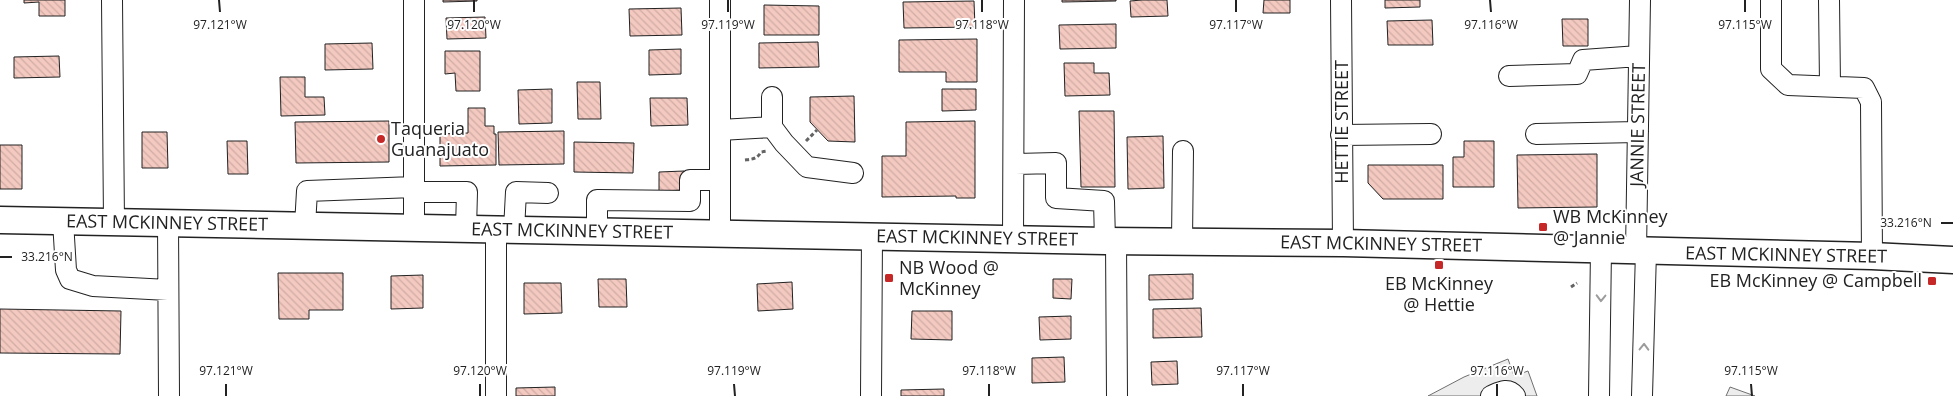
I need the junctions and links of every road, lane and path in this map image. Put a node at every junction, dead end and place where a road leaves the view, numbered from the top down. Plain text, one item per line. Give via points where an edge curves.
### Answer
1 (112, 0) edge
2 (414, 0) edge
3 (720, 0) edge
4 (1014, 0) edge
5 (1341, 0) edge
6 (1640, 0) edge
7 (1771, 0) edge
8 (1829, 0) edge
9 (1639, 56) junction
10 (1509, 76) dead end
11 (1830, 86) junction
12 (772, 97) dead end
13 (772, 127) junction
14 (720, 130) junction
15 (818, 130) dead end
16 (1638, 132) junction
17 (1431, 134) dead end
18 (1536, 134) dead end
19 (1341, 135) junction
20 (800, 146) dead end
21 (771, 151) dead end
22 (1183, 151) dead end
23 (744, 160) dead end
24 (1014, 164) junction
25 (853, 173) dead end
26 (720, 180) junction
27 (414, 189) junction
28 (548, 192) dead end
29 (678, 201) junction
30 (0, 220) edge
31 (63, 221) junction
32 (114, 222) junction
33 (168, 222) junction
34 (305, 226) junction
35 (414, 228) junction
36 (466, 229) junction
37 (505, 230) junction
38 (597, 231) junction
39 (678, 232) junction
40 (720, 233) junction
41 (872, 236) junction
42 (1013, 238) junction
43 (1110, 241) junction
44 (1182, 241) junction
45 (1343, 243) junction
46 (1601, 249) junction
47 (1641, 251) junction
48 (1872, 256) junction
49 (1953, 260) edge
50 (1577, 283) dead end
51 (1571, 287) dead end
52 (168, 290) junction
53 (169, 396) edge
54 (496, 396) edge
55 (871, 396) edge
56 (1117, 396) edge
57 (1491, 396) edge
58 (1515, 396) edge
59 (1599, 396) edge
60 (1642, 396) edge

1 - 32 street
2 - 27 street
3 - 14 street
4 - 24 street
5 - 19 street, HETTIE STREET
6 - 9 street, JANNIE STREET
7 - 11 street via 1771,69 1788,85
8 - 11 street
9 - 10 street via 1583,60 1577,74
9 - 16 street, JANNIE STREET
11 - 48 street via 1864,88 1872,102
12 - 13 street
13 - 14 street
13 - 25 street via 807,167
14 - 26 street
15 - 20 path
16 - 18 street
16 - 47 street, JANNIE STREET
17 - 19 street
19 - 45 street, HETTIE STREET
21 - 23 path
22 - 44 street
24 - 42 street
24 - 43 street via 1056,163 1056,198 1104,201
26 - 29 street via 690,180 690,201
26 - 40 street
27 - 34 street via 307,191
27 - 35 street
27 - 36 street via 467,192
28 - 37 street via 516,192
29 - 38 street via 597,200
29 - 39 street
30 - 31 main road, EAST MCKINNEY STREET
31 - 32 main road, EAST MCKINNEY STREET
31 - 52 street via 66,270 70,279 94,286
32 - 33 main road, EAST MCKINNEY STREET
33 - 34 main road, EAST MCKINNEY STREET
33 - 52 street
34 - 35 main road, EAST MCKINNEY STREET
35 - 36 main road, EAST MCKINNEY STREET
36 - 37 main road, EAST MCKINNEY STREET
37 - 38 main road, EAST MCKINNEY STREET
37 - 54 street
38 - 39 main road, EAST MCKINNEY STREET
39 - 40 main road, EAST MCKINNEY STREET
40 - 41 main road, EAST MCKINNEY STREET
41 - 42 main road, EAST MCKINNEY STREET
41 - 55 street
42 - 43 main road, EAST MCKINNEY STREET
43 - 44 main road, EAST MCKINNEY STREET
43 - 56 street
44 - 45 main road, EAST MCKINNEY STREET
45 - 46 main road, EAST MCKINNEY STREET
46 - 47 main road, EAST MCKINNEY STREET
46 -> 59 street
47 - 48 main road, EAST MCKINNEY STREET
60 -> 47 street, JANNIE STREET
48 - 49 main road, EAST MCKINNEY STREET
50 - 51 path
52 - 53 street
57 - 58 street via 1506,390

